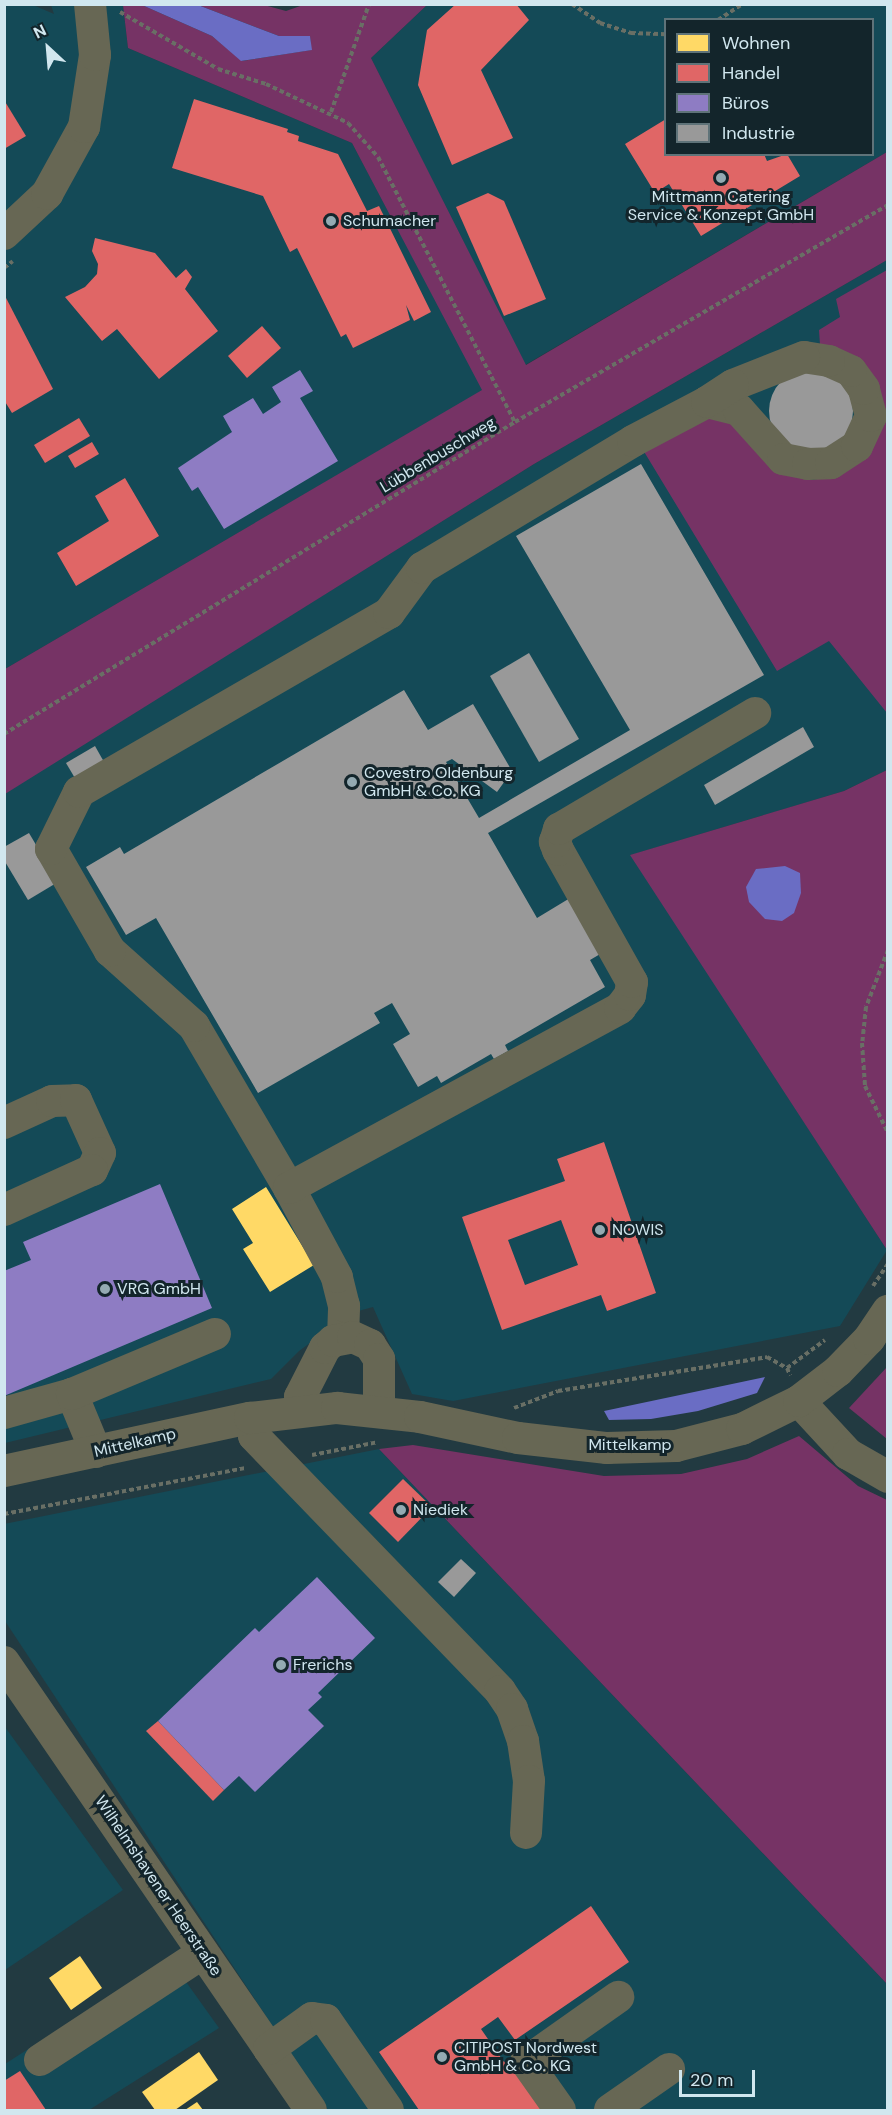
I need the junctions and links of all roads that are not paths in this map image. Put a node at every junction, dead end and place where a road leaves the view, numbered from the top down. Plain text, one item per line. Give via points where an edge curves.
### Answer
1 (101, 6) edge
2 (4, 234) edge
3 (707, 402) junction
4 (755, 713) dead end
5 (4, 1123) edge
6 (289, 1188) junction
7 (4, 1210) edge
8 (888, 1311) edge
9 (215, 1334) dead end
10 (343, 1338) junction
11 (878, 1338) edge
12 (72, 1394) junction
13 (799, 1401) junction
14 (300, 1410) junction
15 (379, 1410) junction
16 (4, 1413) edge
17 (250, 1418) junction
18 (96, 1452) junction
19 (4, 1471) edge
20 (888, 1477) edge
21 (4, 1662) edge
22 (526, 1833) dead end
23 (203, 1953) junction
24 (618, 1997) dead end
25 (268, 2049) junction
26 (40, 2060) dead end
27 (669, 2069) dead end
28 (311, 2110) edge
29 (388, 2110) edge
30 (560, 2110) edge
31 (610, 2110) edge

1 - 2 street via 84,127 47,194
3 - 3 street via 739,410 783,459 808,464 831,463 857,446 871,416 864,389 850,371 829,361 804,357 733,385
3 - 6 street via 633,441 422,568 389,612 79,792 51,849 110,951 194,1026
4 - 6 street via 559,829 555,842 558,850 632,982 630,995 620,1008
5 - 7 street via 52,1101 76,1100 100,1153 92,1170
6 - 10 street via 337,1277 344,1306
8 - 11 street, Mittelkamp
9 - 12 street
10 - 14 street via 325,1348 300,1397
10 - 15 street via 362,1340 375,1352 380,1370
11 - 13 street, Mittelkamp
12 - 16 street
12 - 18 street
13 - 15 street, Mittelkamp via 742,1429 676,1446 607,1448 518,1438
13 - 20 street via 848,1454
14 - 15 street, Mittelkamp
14 - 17 street, Mittelkamp
17 - 18 street, Mittelkamp
17 - 22 street via 254,1436 500,1691 512,1709 523,1741 529,1781
18 - 19 street, Mittelkamp
21 - 23 street, Wilhelmshavener Heerstraße
23 - 25 street, Wilhelmshavener Heerstraße
23 - 26 street
24 - 30 street via 526,2062
25 - 28 street, Wilhelmshavener Heerstraße
25 - 29 street via 312,2018 326,2020
27 - 31 street

